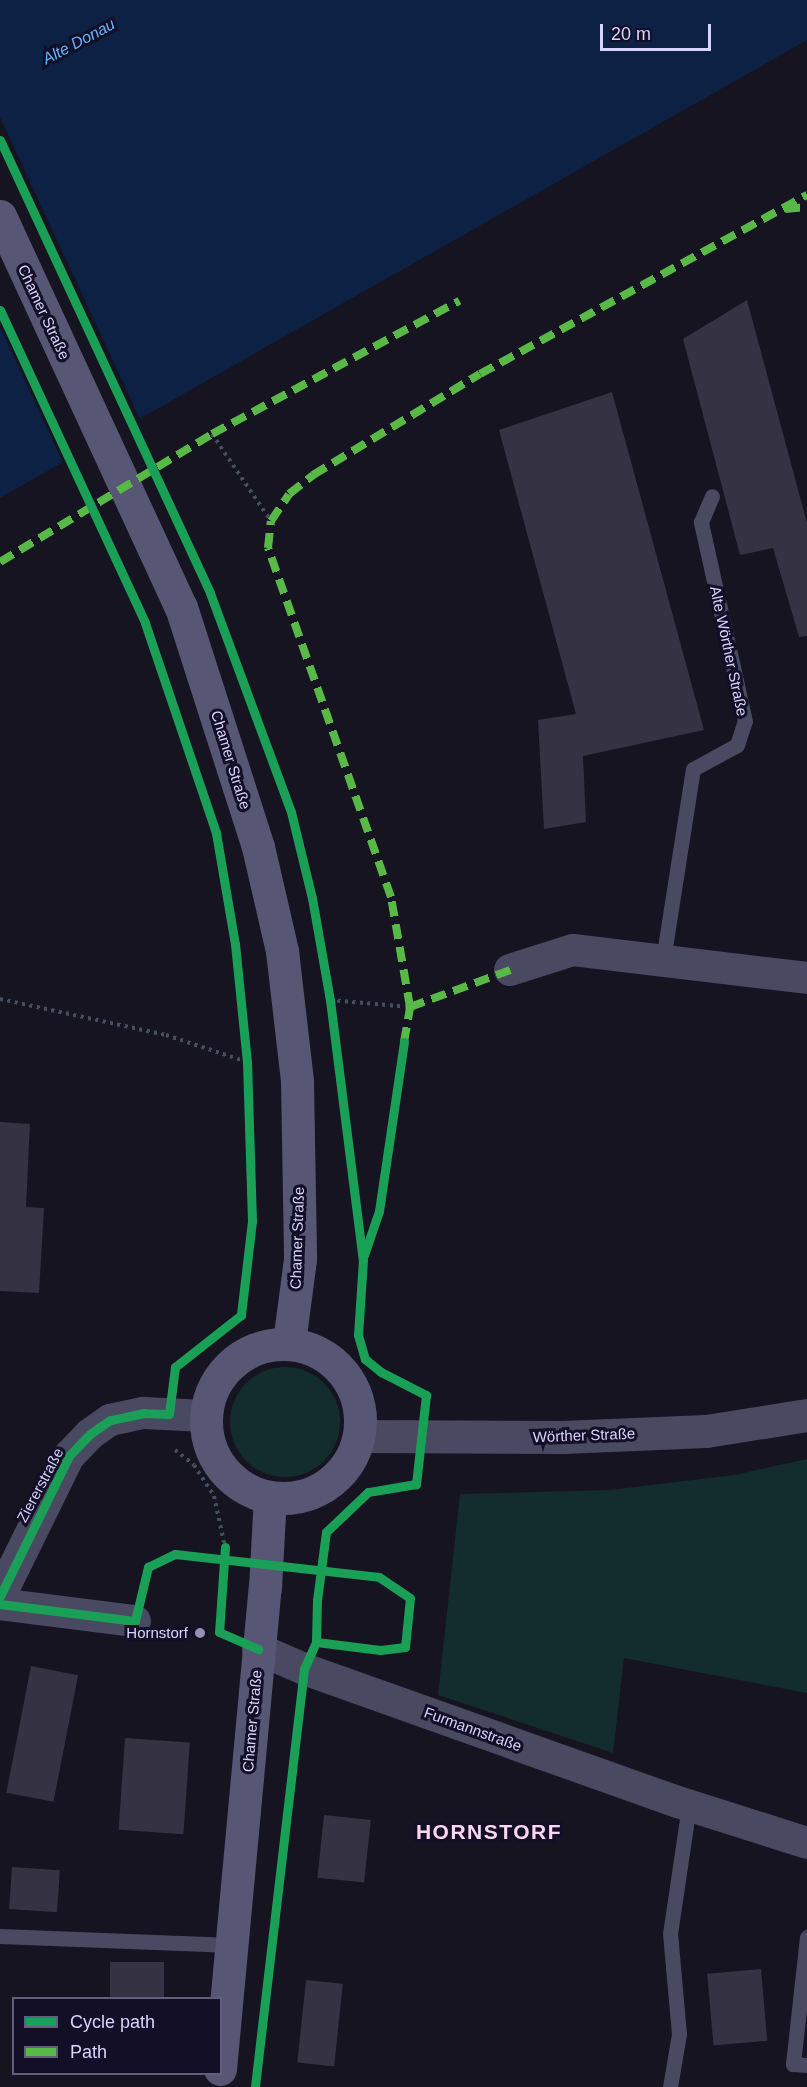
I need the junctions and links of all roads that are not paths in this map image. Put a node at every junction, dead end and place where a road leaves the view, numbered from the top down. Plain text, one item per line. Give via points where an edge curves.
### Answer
1 (0, 216) edge
2 (712, 496) dead end
3 (663, 960) junction
4 (510, 970) dead end
5 (807, 978) edge
6 (289, 1344) junction
7 (807, 1414) edge
8 (205, 1416) junction
9 (359, 1436) junction
10 (269, 1512) junction
11 (0, 1596) edge
12 (0, 1605) edge
13 (135, 1621) dead end
14 (258, 1649) junction
15 (689, 1806) junction
16 (807, 1843) edge
17 (0, 1936) edge
18 (807, 1937) edge
19 (232, 1945) junction
20 (222, 2048) edge
21 (807, 2066) edge
22 (670, 2087) edge

1 - 6 main road, Chamer Straße via 181,607 258,848 282,951 297,1081 300,1259
2 - 3 lane, Alte Wörther Straße via 701,522 745,721 737,746 693,769
3 - 4 street via 573,950
3 - 5 street
6 - 8 main road via 265,1346 242,1355 224,1371 211,1392
6 - 9 main road via 322,1354 337,1364 353,1385 360,1410
7 - 9 street, Wörther Straße via 694,1431 563,1437
8 - 10 main road via 216,1460 230,1478
8 - 11 street, Ziererstraße via 144,1413 110,1420 90,1434 69,1456
9 - 10 main road via 351,1459 336,1478
10 - 14 main road, Chamer Straße via 266,1588
12 - 13 street
14 - 15 street, Furmannstraße via 304,1669
14 - 19 main road, Chamer Straße
15 - 16 street, Furmannstraße
15 - 22 lane via 670,1935 679,2034
17 - 19 lane
18 - 21 lane via 793,2064
19 - 20 main road, Chamer Straße

